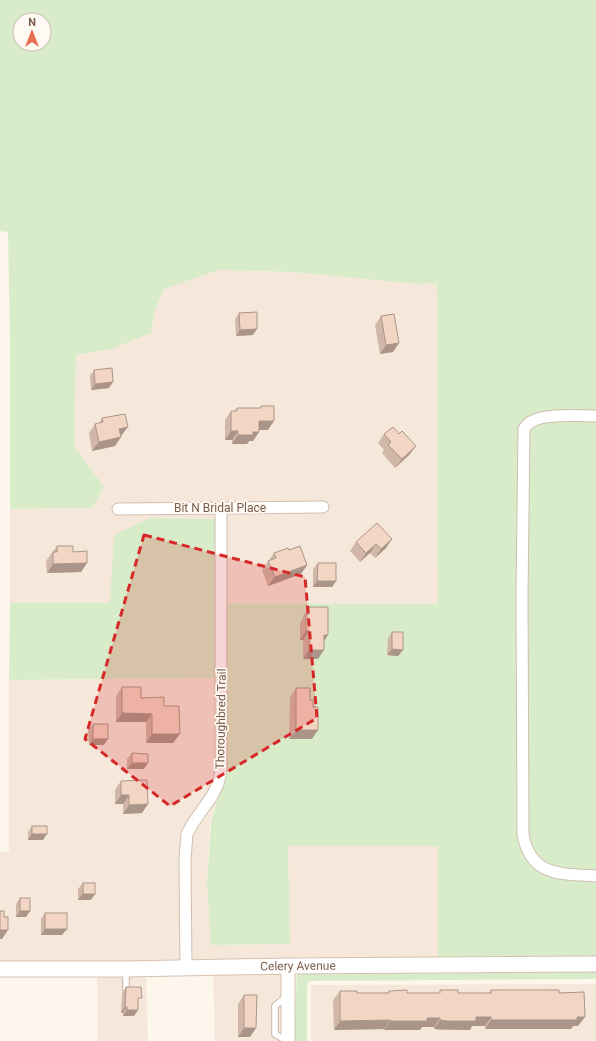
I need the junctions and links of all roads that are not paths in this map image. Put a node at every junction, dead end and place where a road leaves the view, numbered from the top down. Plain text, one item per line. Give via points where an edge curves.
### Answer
1 (596, 416) edge
2 (323, 507) dead end
3 (118, 509) dead end
4 (221, 509) junction
5 (596, 876) edge
6 (596, 964) edge
7 (288, 966) junction
8 (0, 969) edge
9 (126, 969) junction
10 (186, 969) junction
11 (126, 989) edge
12 (288, 1041) edge

1 - 5 street via 539,418 530,422 524,429 522,596 525,846 532,859 541,867 563,874
2 - 4 street, Bit N Bridal Place
3 - 4 street, Bit N Bridal Place
4 - 10 street, Thoroughbred Trail via 221,771 212,796 187,834
6 - 7 main road, Celery Avenue
7 - 10 main road, Celery Avenue
7 - 12 street
8 - 9 main road, Celery Avenue
9 - 10 main road, Celery Avenue
9 - 11 lane

